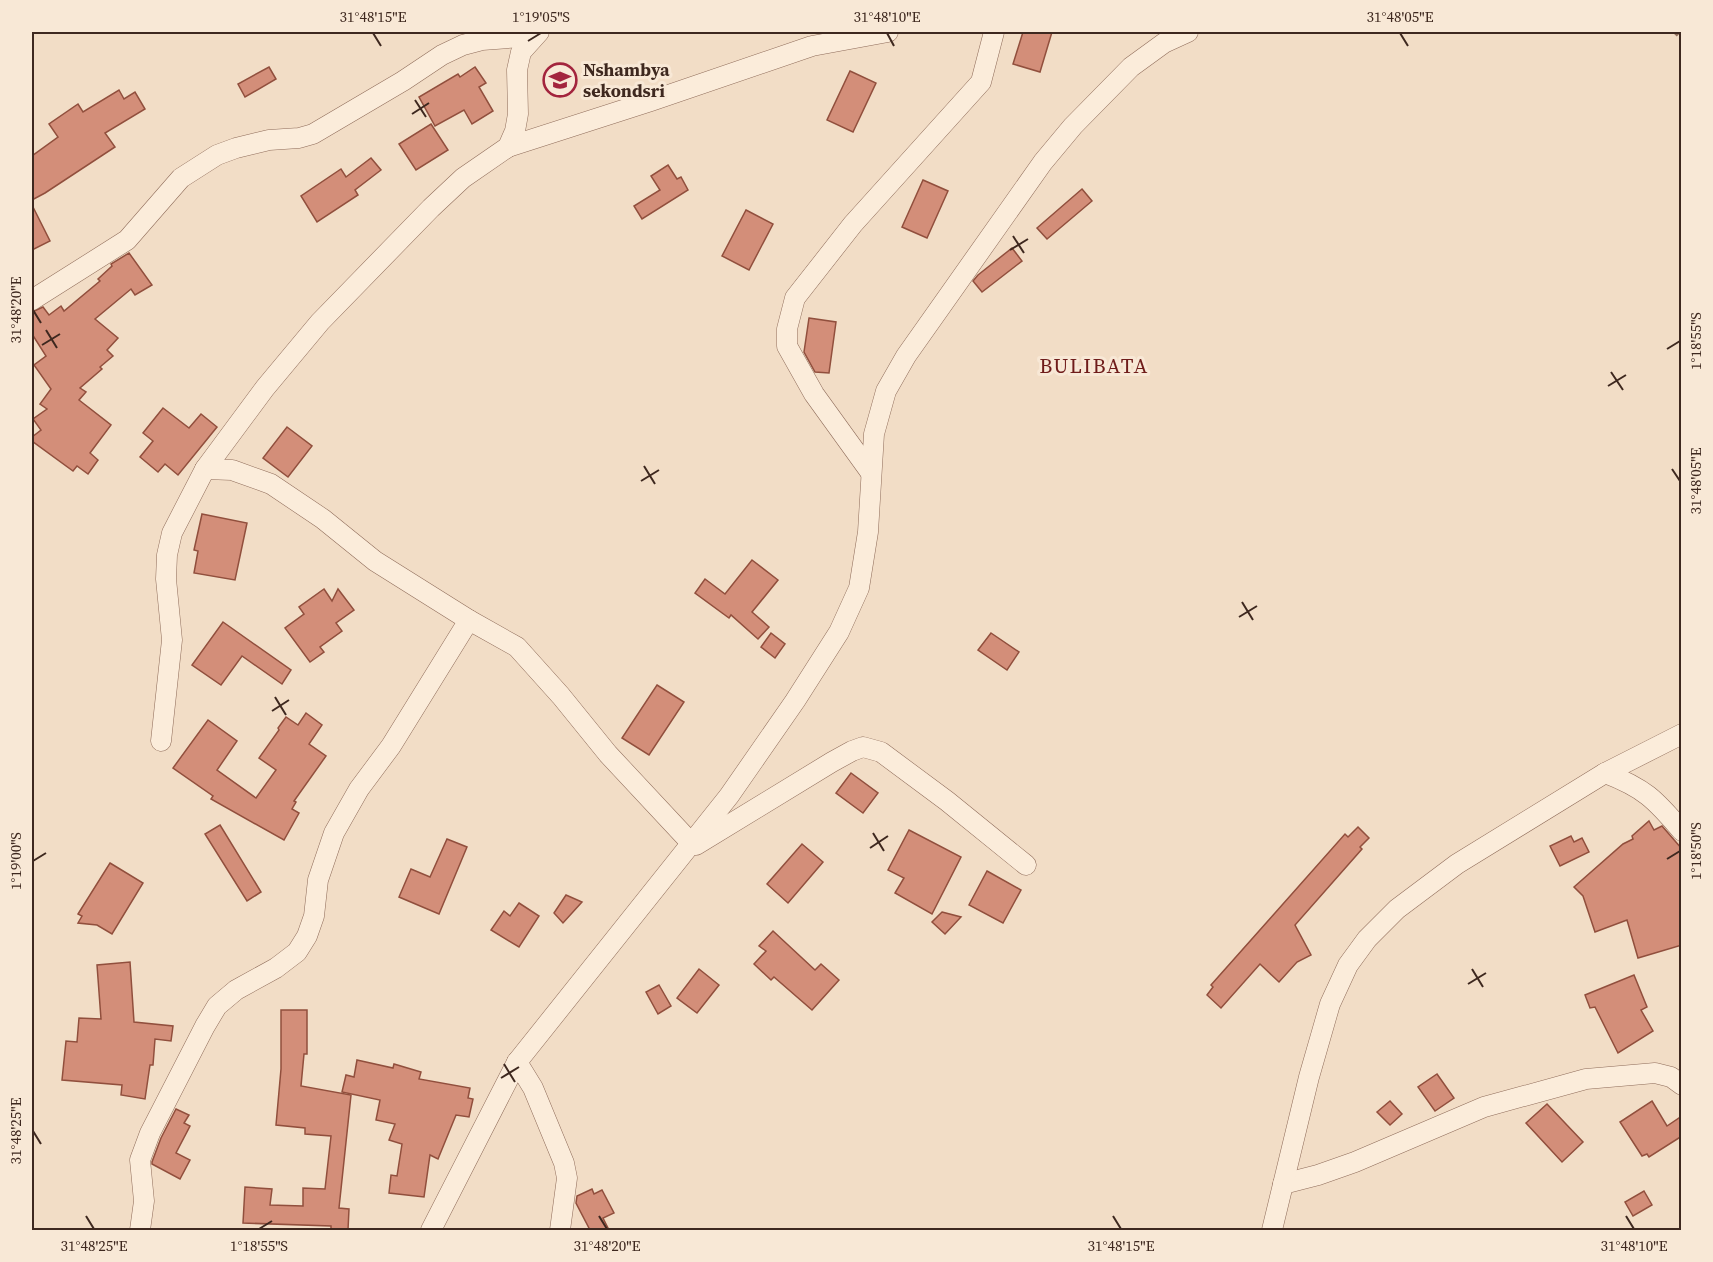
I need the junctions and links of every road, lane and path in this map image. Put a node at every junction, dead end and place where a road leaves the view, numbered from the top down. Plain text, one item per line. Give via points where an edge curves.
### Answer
1 (888, 32) edge
2 (994, 32) edge
3 (1188, 32) edge
4 (1675, 32) edge
5 (537, 34) edge
6 (1682, 39) edge
7 (508, 147) junction
8 (32, 300) edge
9 (205, 469) junction
10 (871, 473) junction
11 (469, 620) junction
12 (1682, 734) edge
13 (161, 741) dead end
14 (1605, 773) junction
15 (1682, 831) edge
16 (689, 848) junction
17 (1026, 865) dead end
18 (517, 1062) junction
19 (1682, 1085) edge
20 (1283, 1184) junction
21 (140, 1230) edge
22 (431, 1230) edge
23 (560, 1230) edge
24 (1272, 1230) edge

1 - 7 street via 812,46
2 - 10 street via 981,82 853,224 795,297 787,346 814,394
3 - 10 street via 1164,43 1131,67 1043,162 906,356 886,391 873,434
4 - 6 path
5 - 7 street via 521,52 517,69 518,114
5 - 8 street via 462,45 313,134 269,140 217,155 181,178 127,240
7 - 9 street via 463,178 320,322
9 - 11 street via 232,470 271,484 375,561
9 - 13 street via 172,533 166,555 172,640
10 - 16 street via 860,588 839,632 776,729
11 - 16 street via 517,647
11 - 21 street via 334,833 318,880 314,916 297,952 236,990 218,1006 205,1026 140,1160 144,1201
12 - 14 street
14 - 15 street via 1652,797
14 - 20 street via 1457,864 1397,909 1367,939 1348,965 1330,1004
16 - 17 street via 863,747 882,752
16 - 18 street
18 - 22 street
18 - 23 street via 533,1088 564,1163 567,1178
19 - 20 street via 1655,1073 1586,1079 1484,1107 1355,1162
20 - 24 street

